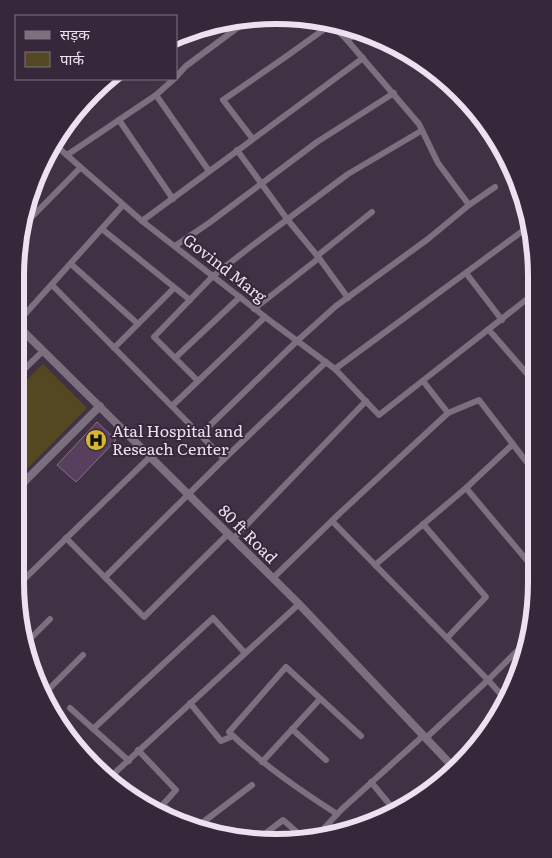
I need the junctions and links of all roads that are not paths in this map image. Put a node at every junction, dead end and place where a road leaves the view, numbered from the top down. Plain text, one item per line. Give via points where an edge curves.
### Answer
1 (239, 27) edge
2 (325, 29) edge
3 (338, 31) edge
4 (353, 36) edge
5 (347, 40) junction
6 (363, 58) junction
7 (178, 75) edge
8 (173, 80) edge
9 (394, 93) junction
10 (156, 95) junction
11 (120, 120) junction
12 (421, 131) junction
13 (252, 138) junction
14 (59, 148) edge
15 (237, 150) junction
16 (67, 155) junction
17 (80, 168) junction
18 (209, 171) junction
19 (261, 184) junction
20 (495, 187) dead end
21 (173, 199) junction
22 (123, 205) junction
23 (469, 205) junction
24 (372, 212) dead end
25 (31, 218) edge
26 (287, 219) junction
27 (142, 221) junction
28 (102, 229) junction
29 (524, 230) edge
30 (175, 246) junction
31 (318, 257) junction
32 (70, 264) junction
33 (466, 273) junction
34 (213, 276) junction
35 (52, 285) junction
36 (174, 288) junction
37 (240, 298) junction
38 (348, 298) junction
39 (528, 299) edge
40 (190, 300) junction
41 (254, 309) junction
42 (24, 316) edge
43 (265, 317) junction
44 (502, 320) junction
45 (138, 324) junction
46 (489, 330) junction
47 (24, 331) edge
48 (297, 341) junction
49 (114, 348) junction
50 (43, 350) junction
51 (175, 358) junction
52 (326, 362) junction
53 (24, 369) edge
54 (335, 369) junction
55 (528, 375) edge
56 (198, 381) junction
57 (423, 381) junction
58 (366, 401) junction
59 (100, 406) junction
60 (172, 406) junction
61 (448, 414) junction
62 (200, 435) junction
63 (513, 444) junction
64 (150, 456) junction
65 (224, 459) junction
66 (528, 463) edge
67 (24, 482) edge
68 (466, 488) junction
69 (189, 494) junction
70 (332, 521) junction
71 (423, 524) junction
72 (231, 536) junction
73 (66, 538) junction
74 (528, 562) edge
75 (375, 565) junction
76 (105, 577) junction
77 (273, 578) junction
78 (24, 579) edge
79 (299, 604) junction
80 (50, 619) dead end
81 (447, 638) junction
82 (30, 639) edge
83 (520, 648) edge
84 (245, 653) junction
85 (83, 655) dead end
86 (488, 680) junction
87 (48, 690) edge
88 (501, 695) edge
89 (320, 699) junction
90 (190, 702) junction
91 (70, 708) dead end
92 (292, 728) junction
93 (93, 729) junction
94 (233, 736) junction
95 (361, 736) dead end
96 (425, 736) junction
97 (138, 750) junction
98 (326, 760) dead end
99 (129, 761) junction
100 (262, 762) junction
101 (450, 764) edge
102 (113, 775) edge
103 (371, 782) junction
104 (252, 785) dead end
105 (163, 804) junction
106 (161, 806) edge
107 (391, 806) edge
108 (173, 812) edge
109 (337, 814) junction
110 (202, 823) edge
111 (323, 829) edge
112 (298, 833) edge
113 (265, 834) edge

1 - 7 street
2 - 13 street via 223,100
3 - 5 street
4 - 5 street
5 - 6 street
6 - 9 street
6 - 13 street
8 - 10 street
9 - 12 street
9 - 19 street via 317,142
10 - 11 street
10 - 18 street
11 - 16 street
11 - 21 street
12 - 23 street via 438,163
12 - 26 street via 348,174
13 - 15 street
14 - 16 street, Govind Marg
15 - 18 street
15 - 19 street
16 - 17 street, Govind Marg
17 - 22 street, Govind Marg
17 - 25 street
18 - 21 street
19 - 26 street
19 - 30 street
20 - 23 street
21 - 27 street
22 - 27 street, Govind Marg
22 - 28 street
23 - 38 street
24 - 31 street
26 - 31 street
26 - 34 street
27 - 30 street, Govind Marg
28 - 32 street
28 - 36 street
29 - 33 street
30 - 34 street, Govind Marg
31 - 38 street
31 - 41 street
32 - 35 street
32 - 45 street
33 - 44 street
33 - 54 street
34 - 37 street, Govind Marg
34 - 40 street
35 - 42 street
35 - 49 street
36 - 40 street
36 - 45 street
37 - 41 street, Govind Marg
37 - 51 street
38 - 48 street
39 - 44 street
40 - 51 street via 154,337
41 - 43 street, Govind Marg
43 - 48 street, Govind Marg
43 - 56 street
44 - 46 street
45 - 49 street
46 - 55 street
46 - 57 street
47 - 50 street, 80 ft Road
48 - 52 street, Govind Marg
48 - 62 street
49 - 60 street
50 - 53 street
50 - 59 street, 80 ft Road
51 - 56 street
52 - 54 street, Govind Marg
52 - 65 street
54 - 58 street, Govind Marg
56 - 60 street
57 - 58 street, Govind Marg via 379,415
57 - 61 street
58 - 72 street
59 - 64 street, 80 ft Road
59 - 67 street
60 - 62 street
61 - 63 street via 479,400
61 - 70 street
62 - 65 street
63 - 66 street
63 - 68 street
64 - 69 street, 80 ft Road
64 - 73 street
65 - 69 street
68 - 71 street
68 - 74 street
69 - 72 street, 80 ft Road
69 - 76 street
70 - 75 street
70 - 77 street
71 - 75 street
71 - 81 street via 486,597
72 - 76 street via 144,617
72 - 77 street, 80 ft Road
73 - 76 street
73 - 78 street
75 - 81 street
77 - 79 street, 80 ft Road
79 - 84 street
79 - 96 street, 80 ft Road
80 - 82 street
81 - 86 street
83 - 86 street
84 - 90 street
84 - 93 street via 213,618
85 - 87 street
86 - 88 street
86 - 96 street
89 - 92 street
89 - 94 street via 286,667 229,732
89 - 95 street
90 - 94 street via 221,741
90 - 97 street
91 - 93 street
92 - 98 street
92 - 100 street
93 - 99 street
94 - 100 street
96 - 101 street, 80 ft Road
96 - 103 street
97 - 99 street
97 - 105 street via 176,790
99 - 102 street
100 - 109 street
103 - 107 street
103 - 109 street
104 - 110 street
105 - 106 street
105 - 108 street
109 - 111 street
112 - 113 street via 283,820

